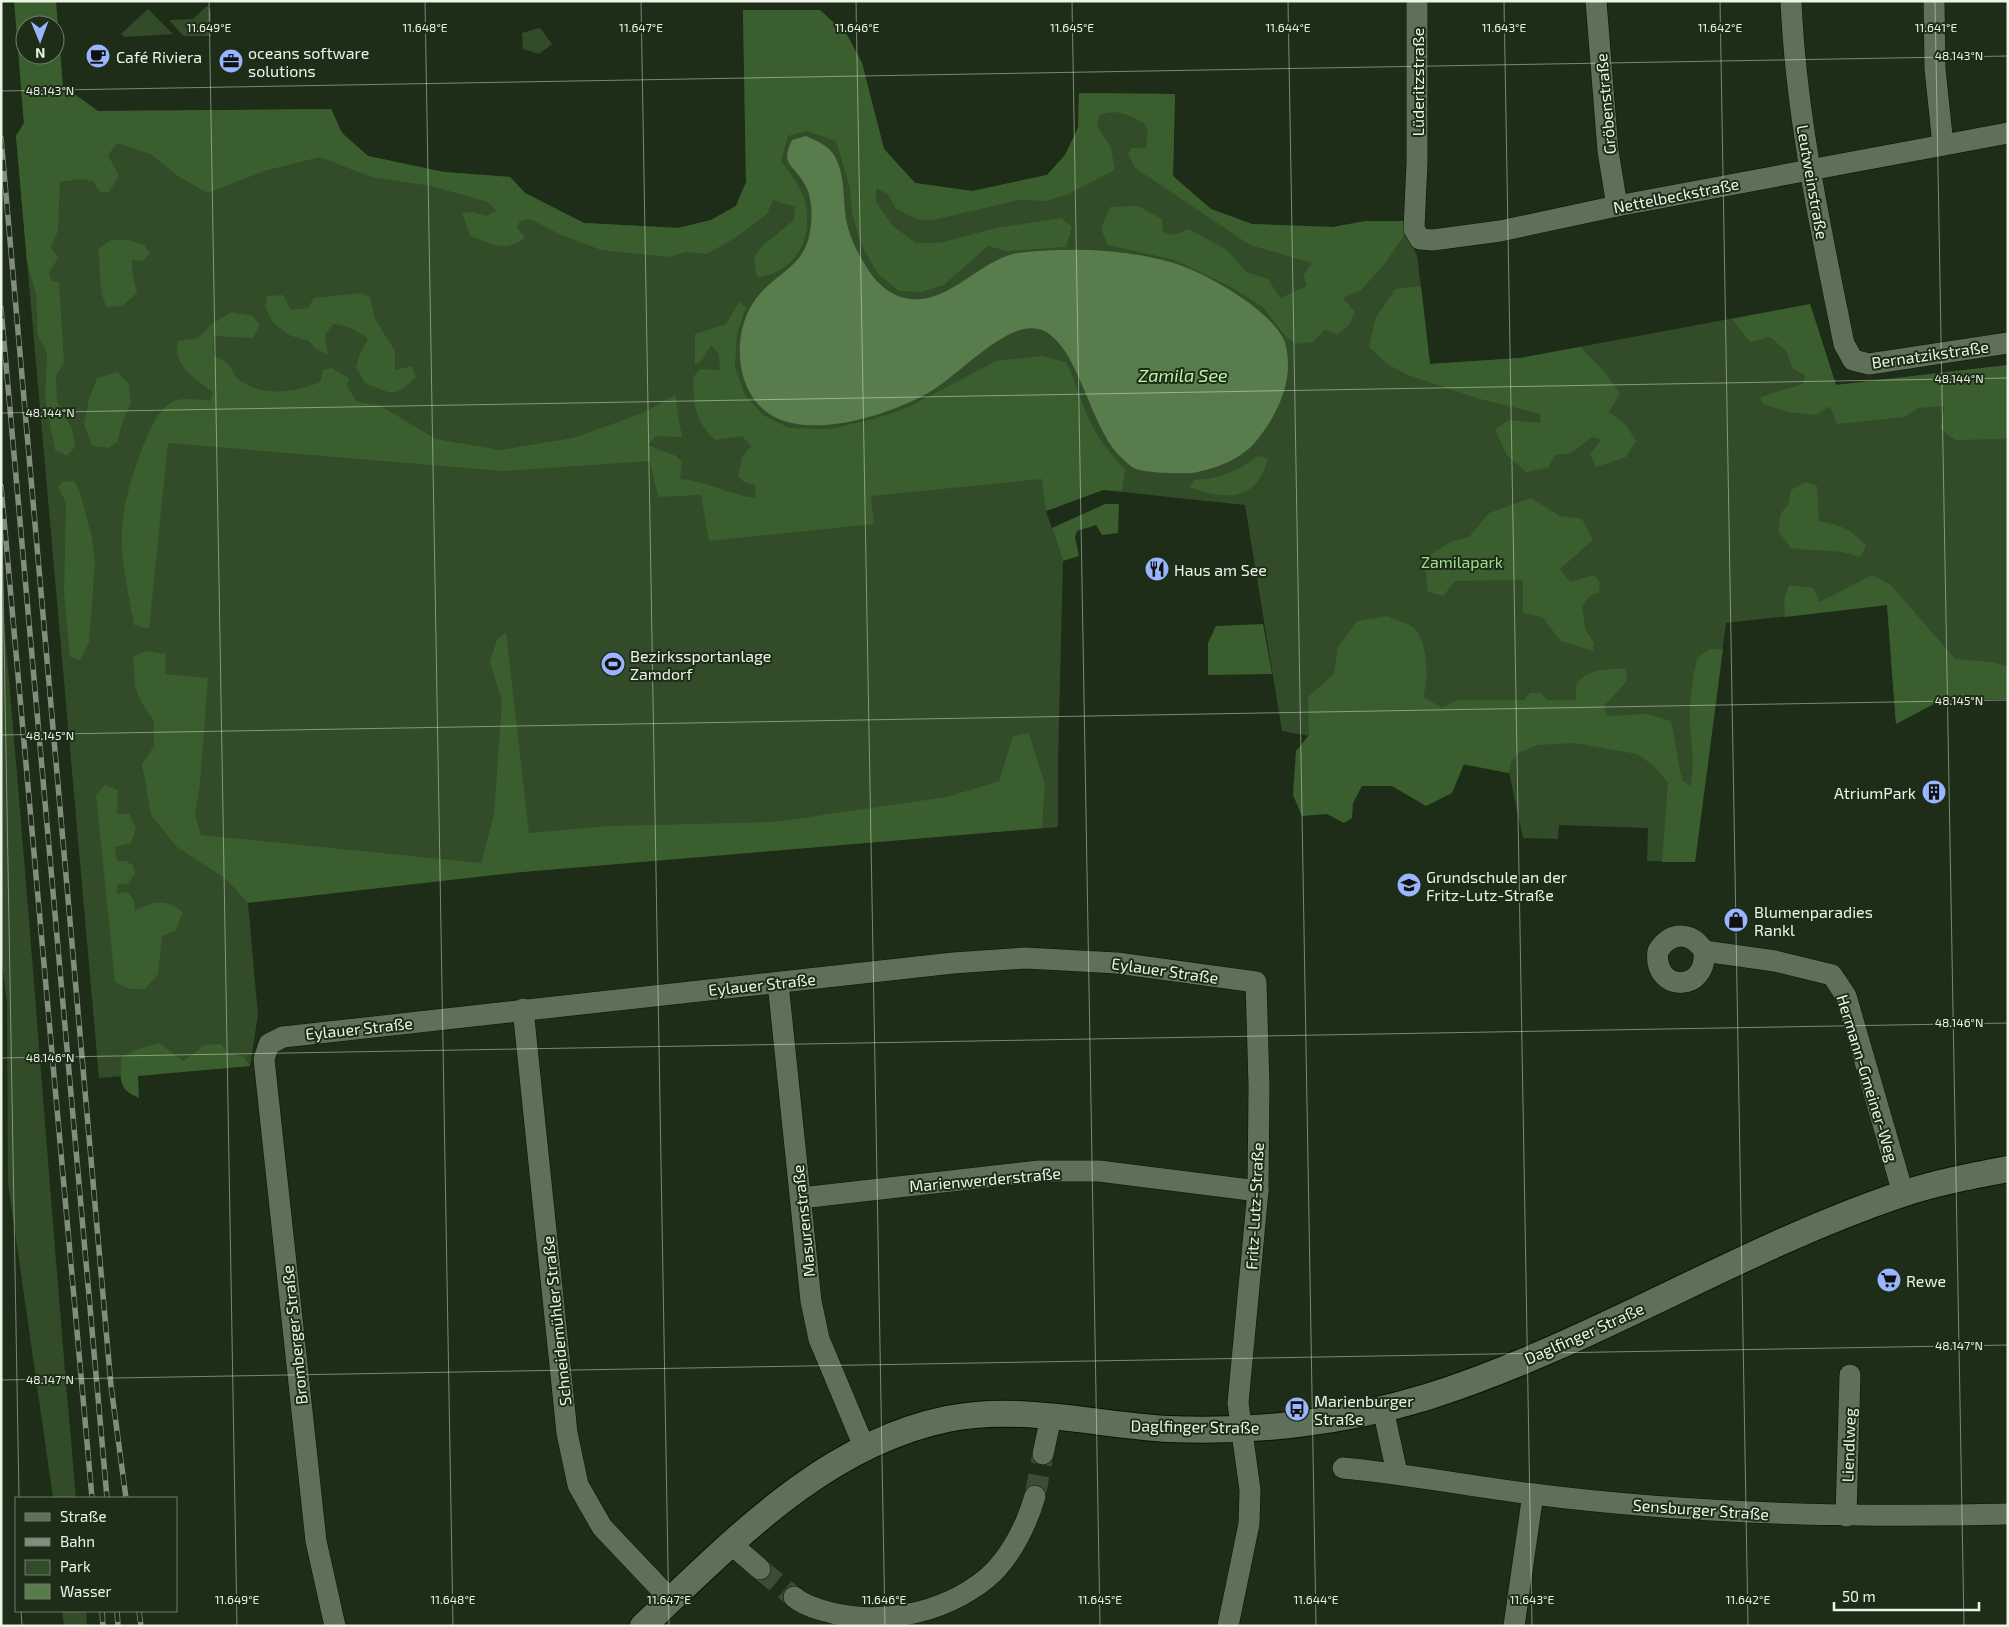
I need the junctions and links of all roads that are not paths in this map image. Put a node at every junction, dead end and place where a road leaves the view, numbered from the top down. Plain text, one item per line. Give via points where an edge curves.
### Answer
1 (1417, 1) edge
2 (1596, 1) edge
3 (1791, 1) edge
4 (1934, 1) edge
5 (2008, 134) edge
6 (1943, 145) junction
7 (1417, 163) joint
8 (1808, 170) junction
9 (1617, 206) junction
10 (2008, 343) edge
11 (1853, 360) joint
12 (1704, 951) dead end
13 (1256, 982) joint
14 (778, 983) junction
15 (523, 1010) junction
16 (269, 1044) joint
17 (2008, 1169) edge
18 (1258, 1191) junction
19 (1903, 1193) junction
20 (801, 1198) junction
21 (1850, 1375) dead end
22 (1383, 1409) junction
23 (1051, 1417) junction
24 (1242, 1429) junction
25 (864, 1449) junction
26 (1043, 1454) tunnel mouth
27 (1343, 1468) dead end
28 (1397, 1473) junction
29 (1533, 1494) junction
30 (1035, 1496) tunnel mouth
31 (2008, 1514) edge
32 (1846, 1516) junction
33 (730, 1543) junction
34 (760, 1569) tunnel mouth
35 (794, 1597) tunnel mouth
36 (671, 1600) junction
37 (336, 1626) edge
38 (643, 1626) edge
39 (1228, 1626) edge
40 (1514, 1626) edge

1 - 7 street, Lüderitzstraße
2 - 9 street, Gröbenstraße via 1608,151
3 - 8 street, Leutweinstraße via 1792,43
4 - 6 street via 1934,69
5 - 6 street, Nettelbeckstraße
6 - 8 street, Nettelbeckstraße
7 - 9 street, Nettelbeckstraße via 1414,229 1420,239 1500,231
8 - 9 street, Nettelbeckstraße
8 - 11 street, Leutweinstraße via 1844,344
10 - 11 street, Bernatzikstraße via 1869,364
12 - 19 street, Hermann-Gmeiner-Weg via 1775,961 1832,975 1846,996
13 - 14 street, Eylauer Straße via 1117,963 1025,958
13 - 18 street, Fritz-Lutz-Straße
14 - 15 street, Eylauer Straße
14 - 20 street, Masurenstraße
15 - 16 street, Eylauer Straße via 283,1036
15 - 36 street, Schneidemühler Straße via 567,1433 578,1485 602,1527
16 - 37 street, Bromberger Straße via 264,1059 316,1541
17 - 19 street, Daglfinger Straße
18 - 20 street, Marienwerderstraße via 1099,1171 1039,1171
18 - 24 street, Fritz-Lutz-Straße via 1238,1403
19 - 22 street, Daglfinger Straße via 1840,1216 1497,1372
20 - 25 street, Masurenstraße via 811,1301 820,1339
21 - 32 street, Liendlweg
22 - 24 street, Daglfinger Straße
22 - 28 street
23 - 24 street, Daglfinger Straße via 1170,1429
23 - 25 street, Daglfinger Straße via 992,1414 946,1419
23 - 26 street
24 - 39 street via 1250,1490 1249,1524
25 - 33 street, Daglfinger Straße via 787,1496
27 - 28 street, Sensburger Straße
28 - 29 street, Sensburger Straße
29 - 32 street, Sensburger Straße via 1694,1509
29 - 40 street
30 - 35 street via 1017,1537 988,1577 939,1606 912,1615 872,1620 834,1615 801,1603
31 - 32 street, Sensburger Straße
33 - 34 street
33 - 36 street, Daglfinger Straße
36 - 38 street, Daglfinger Straße

